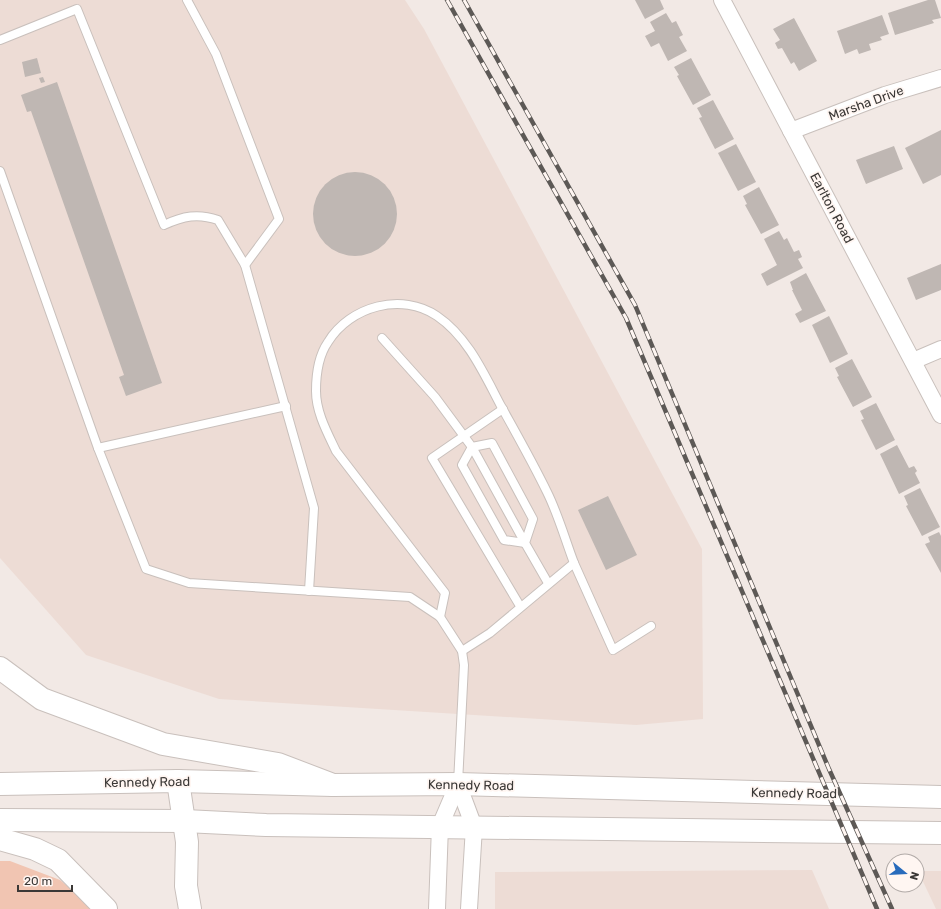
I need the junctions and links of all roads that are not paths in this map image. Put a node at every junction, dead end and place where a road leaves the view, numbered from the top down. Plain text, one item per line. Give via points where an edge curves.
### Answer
1 (187, 0) edge
2 (722, 0) edge
3 (0, 40) edge
4 (941, 78) edge
5 (791, 131) junction
6 (0, 172) edge
7 (244, 265) junction
8 (382, 338) dead end
9 (941, 348) edge
10 (913, 360) junction
11 (286, 406) junction
12 (503, 409) junction
13 (941, 415) edge
14 (464, 436) junction
15 (472, 447) junction
16 (98, 448) junction
17 (525, 543) junction
18 (574, 563) junction
19 (548, 583) junction
20 (309, 590) junction
21 (520, 606) junction
22 (440, 617) junction
23 (651, 626) dead end
24 (462, 651) junction
25 (0, 668) edge
26 (178, 781) junction
27 (0, 784) edge
28 (458, 784) junction
29 (333, 785) junction
30 (941, 797) edge
31 (0, 820) edge
32 (185, 821) junction
33 (440, 826) junction
34 (474, 827) junction
35 (941, 833) edge
36 (0, 838) edge
37 (106, 909) edge
38 (190, 909) edge
39 (437, 909) edge
40 (469, 909) edge

1 - 7 lane via 216,54 279,219
2 - 5 street, Earlton Road
3 - 7 lane via 77,9 164,225 189,216 206,216 218,220
4 - 5 street, Marsha Drive via 885,95
5 - 10 street, Earlton Road
6 - 16 lane
7 - 11 lane
8 - 14 lane via 434,397
9 - 10 street
10 - 13 street, Earlton Road
11 - 16 lane
11 - 20 lane via 314,508
12 - 14 lane
12 - 18 lane via 548,493
12 - 22 lane via 477,361 460,337 449,325 425,308 387,304 365,310 355,315 336,332 322,355 316,392 325,429 336,451 445,593
14 - 15 lane
14 - 21 lane via 432,458
15 - 17 lane
15 - 17 lane via 462,465 504,540
15 - 17 lane via 492,443 533,519
16 - 20 lane via 146,569 189,583
17 - 19 lane
18 - 19 lane
18 - 23 lane via 613,650
19 - 21 lane
20 - 22 lane via 410,597
21 - 24 lane via 490,633
22 - 24 lane
24 - 28 lane via 464,665
25 - 29 main road via 42,699 156,742 278,764
26 - 27 main road, Kennedy Road
26 - 29 main road, Kennedy Road
26 - 32 main road
28 - 29 main road, Kennedy Road
28 - 30 main road, Kennedy Road
28 - 33 street
28 - 34 street
31 - 32 main road
32 - 33 main road via 266,825
32 - 38 main road via 188,842 186,886
33 - 34 main road
33 - 39 street
34 - 35 main road
34 - 40 street
36 - 37 main road via 35,849 58,860

